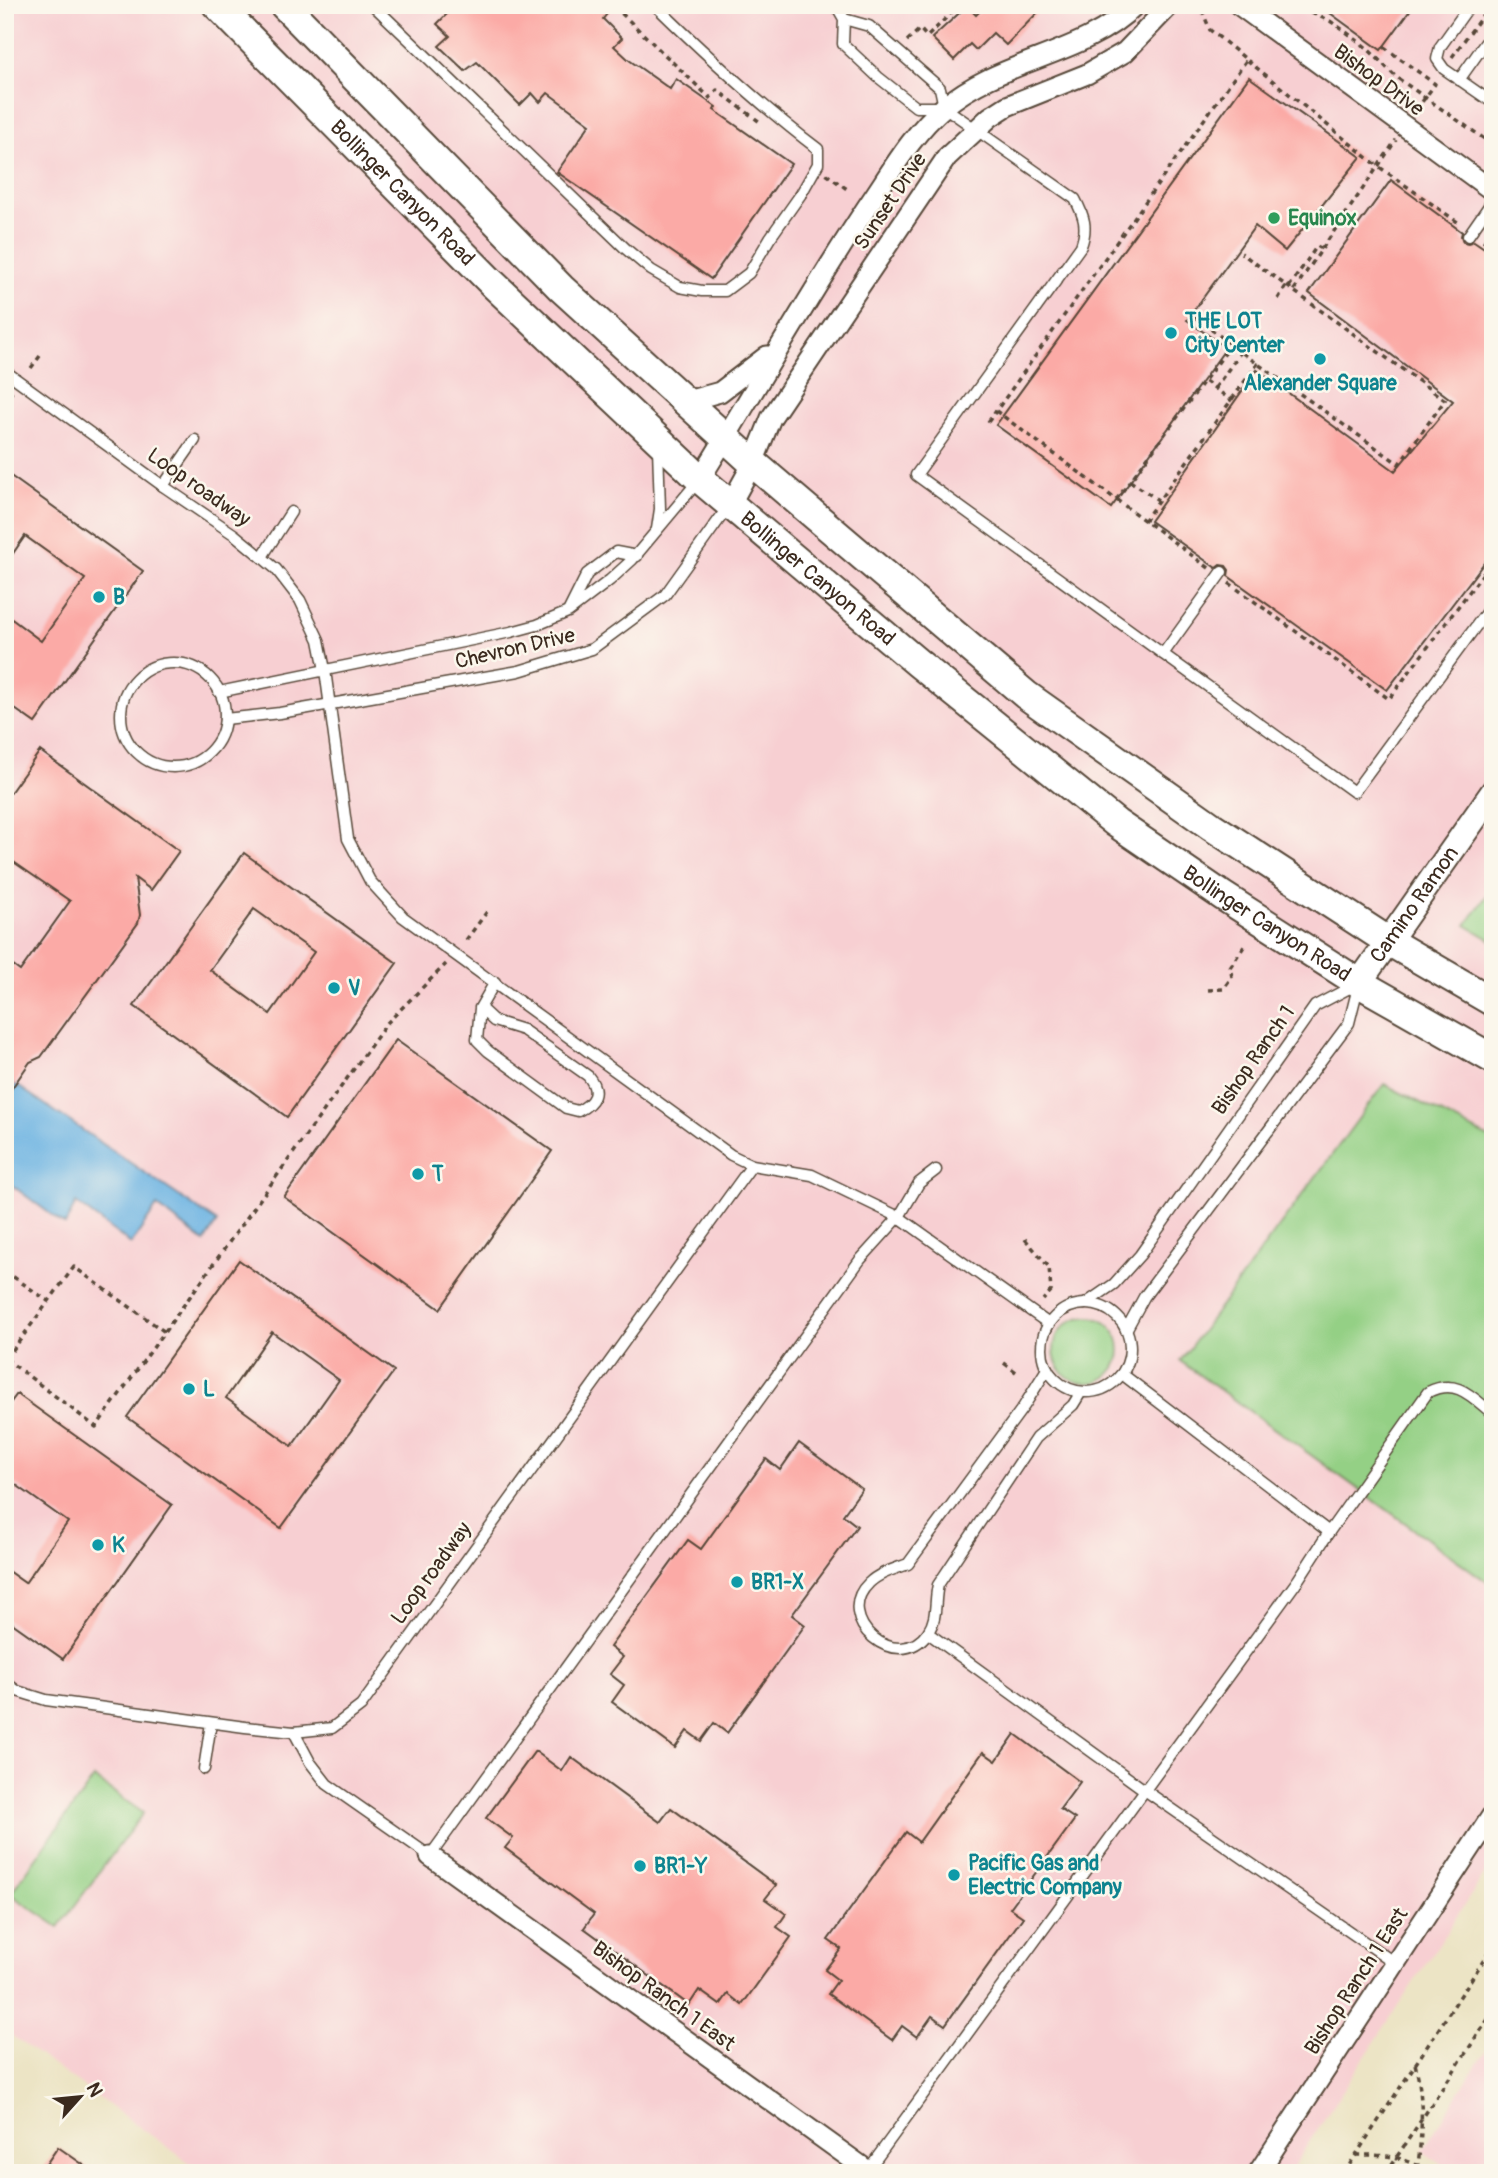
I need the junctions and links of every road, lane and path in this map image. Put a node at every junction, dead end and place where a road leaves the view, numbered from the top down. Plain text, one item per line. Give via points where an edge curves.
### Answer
1 (217, 5) edge
2 (284, 5) edge
3 (373, 5) edge
4 (655, 5) edge
5 (836, 5) edge
6 (959, 5) edge
7 (1135, 5) edge
8 (1170, 5) edge
9 (1239, 5) edge
10 (1293, 5) edge
11 (1470, 5) edge
12 (1490, 5) edge
13 (618, 6) edge
14 (1202, 10) dead end
15 (844, 19) junction
16 (1493, 32) edge
17 (1384, 47) dead end
18 (916, 49) dead end
19 (1248, 58) junction
20 (1444, 69) junction
21 (1459, 79) junction
22 (1426, 97) junction
23 (1493, 103) edge
24 (944, 107) junction
25 (761, 123) dead end
26 (1405, 127) junction
27 (975, 128) junction
28 (1493, 145) edge
29 (817, 166) junction
30 (1378, 166) junction
31 (848, 189) dead end
32 (1493, 191) edge
33 (1493, 200) edge
34 (1469, 234) junction
35 (1493, 247) edge
36 (1241, 253) dead end
37 (1290, 288) junction
38 (1278, 299) dead end
39 (1195, 317) dead end
40 (781, 344) junction
41 (1231, 345) junction
42 (43, 352) dead end
43 (1241, 352) junction
44 (1258, 363) junction
45 (31, 368) dead end
46 (5, 371) edge
47 (1205, 381) junction
48 (1215, 388) junction
49 (13, 392) dead end
50 (687, 401) junction
51 (1232, 401) junction
52 (5, 402) edge
53 (996, 411) junction
54 (988, 422) dead end
55 (725, 438) junction
56 (658, 439) junction
57 (195, 440) dead end
58 (753, 463) junction
59 (700, 479) junction
60 (1130, 481) junction
61 (163, 486) junction
62 (1116, 500) junction
63 (1158, 500) dead end
64 (730, 505) junction
65 (291, 512) dead end
66 (1144, 520) junction
67 (656, 533) junction
68 (636, 556) junction
69 (262, 557) junction
70 (1493, 560) edge
71 (1221, 574) junction
72 (1493, 603) edge
73 (568, 612) junction
74 (1163, 654) junction
75 (325, 670) junction
76 (219, 692) junction
77 (331, 704) junction
78 (225, 719) junction
79 (1493, 792) edge
80 (489, 909) dead end
81 (466, 940) dead end
82 (1388, 941) junction
83 (1245, 945) dead end
84 (448, 962) dead end
85 (495, 982) junction
86 (1359, 983) junction
87 (1208, 990) dead end
88 (1493, 1002) edge
89 (480, 1008) junction
90 (1493, 1059) edge
91 (752, 1165) junction
92 (936, 1170) dead end
93 (899, 1217) junction
94 (1025, 1238) dead end
95 (5, 1270) edge
96 (1043, 1300) dead end
97 (48, 1301) junction
98 (1085, 1304) junction
99 (1049, 1324) junction
100 (1126, 1331) junction
101 (164, 1332) junction
102 (6, 1360) edge
103 (1004, 1363) dead end
104 (1047, 1368) junction
105 (1016, 1372) dead end
106 (1122, 1374) junction
107 (1081, 1392) junction
108 (1493, 1413) edge
109 (1329, 1532) junction
110 (928, 1633) junction
111 (5, 1682) edge
112 (211, 1723) junction
113 (294, 1732) junction
114 (204, 1769) dead end
115 (1146, 1791) junction
116 (1493, 1814) edge
117 (430, 1856) junction
118 (1493, 1946) edge
119 (1395, 1963) junction
120 (1493, 2012) edge
121 (1415, 2064) junction
122 (1420, 2121) junction
123 (1356, 2155) junction
124 (1395, 2156) junction
125 (1418, 2165) junction
126 (870, 2172) edge
127 (1258, 2173) edge
128 (1344, 2173) edge
129 (1386, 2173) edge
130 (1430, 2173) edge

1 - 56 main road, Bollinger Canyon Road via 492,283
2 - 50 main road via 561,288
3 - 29 lane via 626,249 680,287 725,291 749,272
4 - 29 lane via 731,78 818,149
5 - 15 lane
6 - 18 path via 927,37 920,29 907,41
7 - 24 street, Sunset Drive via 1082,43 999,72
8 - 27 street, Sunset Drive via 1125,52 1087,74 1007,107
9 - 26 street, Bishop Drive
10 - 22 path via 1345,31
11 - 20 lane via 1440,47 1437,60
12 - 20 path
13 - 25 path via 710,98 717,90
14 - 19 path via 1210,30
15 - 24 lane via 869,26 940,88
15 - 24 lane via 843,44 878,78 916,107
16 - 21 lane
17 - 22 path via 1435,84
19 - 30 path
19 - 53 path
20 - 21 lane
21 - 23 lane
22 - 26 path
22 - 28 path
24 - 27 lane
24 - 40 street, Sunset Drive via 916,135
26 - 30 path
26 - 32 street, Bishop Drive
27 - 58 street, Sunset Drive via 947,157 800,373 771,418
27 - 74 lane via 1074,199 1084,216 1086,233 916,475
29 - 31 path
30 - 34 path
30 - 37 path
33 - 34 lane
34 - 35 path
36 - 37 path
37 - 38 path
37 - 44 path via 1445,400 1399,464
39 - 41 path
40 - 50 street, Sunset Drive via 720,391
40 - 55 street, Sunset Drive
41 - 43 path
41 - 47 path
42 - 45 path
43 - 44 path
43 - 48 path
44 - 51 path
46 - 61 lane, Loop roadway
47 - 48 path
47 - 60 path
48 - 51 path
49 - 52 path
50 - 55 main road
51 - 66 path
53 - 54 path
53 - 62 path
55 - 58 main road
55 - 59 street, Sunset Drive
56 - 59 main road, Bollinger Canyon Road
56 - 67 lane
57 - 61 lane
58 - 64 street, Sunset Drive
58 - 82 main road via 1026,695 1211,826
59 - 64 main road, Bollinger Canyon Road
59 - 67 lane, Chevron Drive
60 - 62 path
60 - 63 path
61 - 69 lane, Loop roadway
62 - 66 path
64 - 77 lane, Chevron Drive via 665,595 592,649 519,671
64 - 86 main road, Bollinger Canyon Road via 1116,822
65 - 69 lane
66 - 71 path
67 - 68 lane, Chevron Drive
68 - 73 lane, Chevron Drive
68 - 73 lane via 616,552 587,574
69 - 75 lane, Loop roadway via 300,600 319,639
70 - 71 path via 1390,699
71 - 74 lane
72 - 74 lane via 1354,792
73 - 75 lane, Chevron Drive via 510,632
75 - 76 lane, Chevron Drive
75 - 77 lane, Loop roadway
76 - 78 lane
76 - 78 lane via 209,677 195,668 178,663 160,665 132,684 121,717 133,749 147,760 181,767 211,751
77 - 78 lane, Chevron Drive
77 - 85 lane, Loop roadway via 348,839 370,881 403,917
79 - 82 street, Camino Ramon
80 - 81 path
82 - 86 street, Camino Ramon
82 - 88 main road
83 - 87 path via 1230,967 1232,977 1223,989
84 - 101 path via 387,1023
85 - 89 lane
85 - 91 lane, Loop roadway via 731,1155
86 - 90 main road, Bollinger Canyon Road
86 - 98 lane, Bishop Ranch 1 via 1315,1006 1140,1255 1114,1284
86 - 100 lane via 1349,1024 1144,1297
89 - 89 lane via 477,1040 488,1051 566,1108 578,1111 593,1101 596,1093 589,1076 523,1030 494,1021
91 - 93 lane, Loop roadway via 812,1175
91 - 113 lane, Loop roadway via 361,1706 332,1728
92 - 93 lane via 919,1183
93 - 99 lane, Loop roadway
93 - 117 lane via 860,1260
94 - 96 path via 1049,1267 1051,1292
95 - 97 path
97 - 101 path via 74,1268
97 - 102 path
98 - 99 lane via 1064,1310
98 - 100 lane via 1105,1308 1119,1318
99 - 104 lane via 1042,1341
100 - 106 lane via 1130,1351
101 - 102 path via 96,1427
103 - 105 path
104 - 107 lane via 1064,1387
104 - 110 lane via 908,1564 881,1574 861,1592 860,1618 871,1638 881,1645 909,1646
106 - 107 lane via 1104,1389
106 - 109 lane
107 - 110 lane via 1073,1405 1036,1437 938,1585 936,1612
108 - 109 lane via 1451,1386 1428,1392
109 - 115 lane
110 - 115 lane
111 - 112 lane, Loop roadway via 46,1700
112 - 113 lane, Loop roadway
112 - 114 lane
113 - 117 lane via 327,1784
115 - 119 lane
115 - 126 lane
116 - 119 street, Bishop Ranch 1 East
117 - 126 street, Bishop Ranch 1 East
118 - 121 path
119 - 127 street, Bishop Ranch 1 East
120 - 122 path
121 - 122 path
121 - 123 path
122 - 124 path
122 - 125 path
123 - 124 path
123 - 128 path
124 - 125 path
124 - 129 path
125 - 130 path

